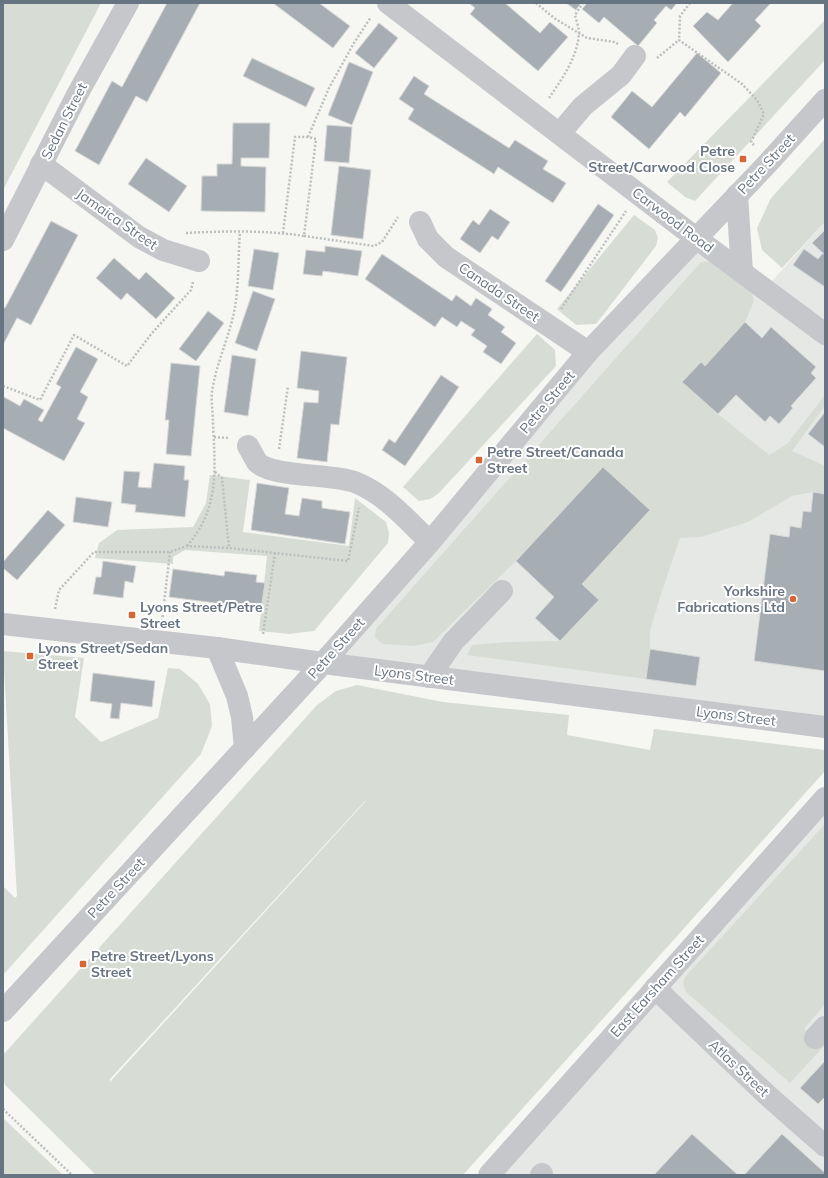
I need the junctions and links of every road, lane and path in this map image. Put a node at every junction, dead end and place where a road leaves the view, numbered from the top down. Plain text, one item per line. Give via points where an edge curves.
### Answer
1 (128, 3) edge
2 (536, 3) edge
3 (583, 3) edge
4 (690, 3) edge
5 (381, 9) edge
6 (579, 32) junction
7 (678, 40) junction
8 (635, 56) junction
9 (825, 100) edge
10 (537, 116) junction
11 (560, 133) junction
12 (308, 137) junction
13 (769, 162) junction
14 (41, 164) junction
15 (638, 193) junction
16 (737, 195) junction
17 (420, 222) joint
18 (240, 232) junction
19 (182, 233) dead end
20 (283, 233) junction
21 (304, 236) junction
22 (696, 238) junction
23 (3, 240) edge
24 (199, 261) joint
25 (742, 272) junction
26 (549, 326) junction
27 (825, 334) edge
28 (588, 352) junction
29 (3, 386) edge
30 (288, 386) dead end
31 (248, 446) dead end
32 (215, 471) junction
33 (276, 472) junction
34 (363, 486) junction
35 (430, 542) junction
36 (187, 546) junction
37 (229, 548) junction
38 (170, 552) junction
39 (275, 553) junction
40 (502, 591) dead end
41 (3, 624) edge
42 (52, 630) junction
43 (160, 642) junction
44 (217, 648) junction
45 (259, 654) junction
46 (323, 663) junction
47 (429, 677) junction
48 (825, 727) edge
49 (245, 748) junction
50 (825, 798) edge
51 (655, 988) junction
52 (3, 1011) edge
53 (3, 1108) edge
54 (825, 1146) edge
55 (72, 1175) edge
56 (489, 1175) edge

1 - 14 street, Sedan Street
2 - 6 path via 554,18
3 - 6 path via 575,15
4 - 7 path via 680,16
5 - 10 street, Carwood Road
5 - 12 path via 354,44 329,88
6 - 8 path via 588,38 615,42
6 - 10 path via 576,52
7 - 8 path via 648,65
7 - 13 path via 742,84 756,100 764,114 751,142
8 - 11 street via 621,75 583,106
9 - 13 street, Petre Street
10 - 11 street, Carwood Road
11 - 15 street, Carwood Road
12 - 20 path via 295,136
12 - 21 path via 316,139
13 - 16 street, Petre Street
14 - 23 street, Sedan Street
14 - 24 street, Jamaica Street via 139,236 163,250
15 - 22 street, Carwood Road
15 - 26 path
16 - 22 street, Petre Street
16 - 25 street
17 - 21 path via 400,212 382,242 374,246
17 - 26 street, Canada Street via 428,239 446,257
18 - 19 path
18 - 20 path
18 - 32 path via 235,307 212,393
20 - 21 path
22 - 25 street, Carwood Road
22 - 28 street, Petre Street
24 - 29 path via 191,290 152,333 127,366 74,335 40,400
25 - 27 street, Carwood Road
26 - 28 street, Canada Street
28 - 35 street, Petre Street
30 - 33 path
31 - 33 street via 258,463
32 - 36 path via 211,503 197,535
32 - 37 path via 222,478
33 - 34 street via 338,478
34 - 35 street via 389,503
34 - 39 path via 348,561
35 - 46 street, Petre Street
36 - 37 path
36 - 38 path
37 - 39 path
38 - 42 path via 94,552 59,590
38 - 43 path
39 - 45 path
40 - 47 street via 453,642
41 - 42 street, Lyons Street
42 - 43 street, Lyons Street
43 - 44 street, Lyons Street
44 - 45 street, Lyons Street
44 - 49 street via 237,696
45 - 46 street, Lyons Street
46 - 47 street, Lyons Street
46 - 49 street, Petre Street
47 - 48 street, Lyons Street
49 - 52 street, Petre Street
50 - 51 street, East Earsham Street
51 - 54 street, Atlas Street via 766,1094
51 - 56 street, East Earsham Street
53 - 55 path

